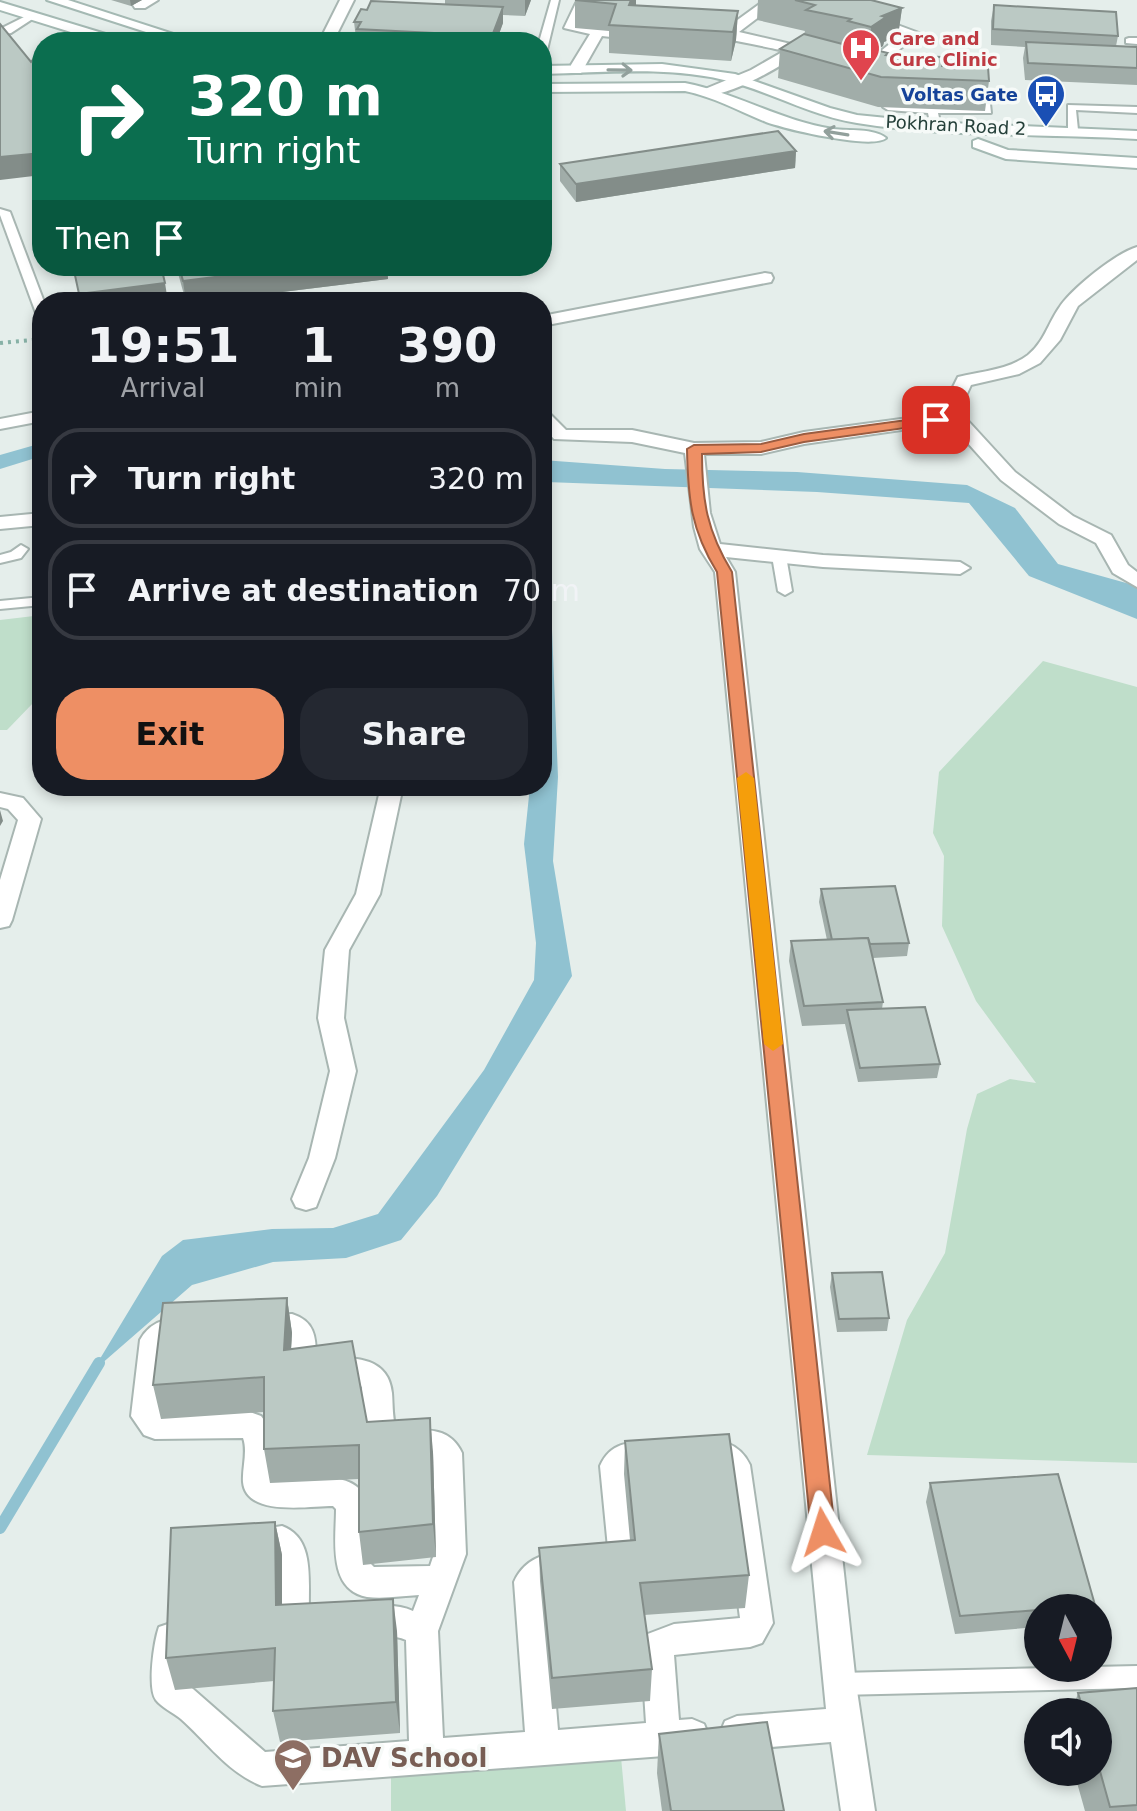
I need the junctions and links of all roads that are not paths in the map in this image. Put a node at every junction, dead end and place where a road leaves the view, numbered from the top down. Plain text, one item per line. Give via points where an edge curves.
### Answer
1 (347, 0) edge
2 (555, 0) edge
3 (774, 0) edge
4 (62, 1) edge
5 (0, 6) edge
6 (605, 6) edge
7 (852, 14) edge
8 (33, 16) junction
9 (698, 31) edge
10 (85, 32) edge
11 (160, 32) edge
12 (331, 32) edge
13 (547, 32) edge
14 (0, 33) edge
15 (728, 33) junction
16 (10, 44) edge
17 (552, 70) edge
18 (576, 70) junction
19 (870, 70) edge
20 (741, 81) junction
21 (552, 88) edge
22 (710, 92) junction
23 (958, 93) edge
24 (888, 107) edge
25 (932, 110) junction
26 (1137, 110) edge
27 (1016, 129) junction
28 (1073, 130) junction
29 (1137, 133) edge
30 (936, 135) junction
31 (907, 141) dead end
32 (978, 144) junction
33 (1021, 145) junction
34 (1137, 149) edge
35 (1137, 163) edge
36 (0, 212) edge
37 (1137, 252) edge
38 (765, 278) dead end
39 (34, 292) edge
40 (552, 319) edge
41 (950, 412) junction
42 (32, 418) edge
43 (0, 424) edge
44 (552, 426) edge
45 (695, 457) junction
46 (32, 520) edge
47 (0, 523) edge
48 (21, 549) dead end
49 (710, 549) junction
50 (779, 556) junction
51 (0, 559) edge
52 (960, 568) dead end
53 (1137, 581) edge
54 (785, 591) dead end
55 (32, 602) edge
56 (0, 605) edge
57 (390, 796) edge
58 (0, 800) edge
59 (0, 920) edge
60 (306, 1199) dead end
61 (212, 1545) edge
62 (441, 1580) junction
63 (173, 1600) edge
64 (422, 1631) junction
65 (1137, 1677) edge
66 (839, 1684) junction
67 (846, 1724) junction
68 (664, 1739) junction
69 (543, 1749) junction
70 (427, 1758) junction
71 (858, 1811) edge

1 - 12 street
2 - 13 lane
3 - 15 street
4 - 11 street
5 - 8 street
6 - 18 street via 581,6 571,28 604,32 582,53
7 - 19 street via 912,33
8 - 10 street
8 - 14 lane
9 - 15 street
14 - 16 lane
15 - 20 street via 788,50
17 - 18 street, Pokhran Road 2
18 -> 20 street, Pokhran Road 2 via 682,71
20 - 22 street
20 - 30 street, Pokhran Road 2 via 812,109
21 - 22 street, Pokhran Road 2 via 685,87
31 -> 22 street, Pokhran Road 2 via 774,120
23 - 25 lane via 986,96 988,111
24 - 25 lane
25 - 30 lane
26 - 28 lane via 1071,107
27 - 28 street, Pokhran Road 2
27 - 30 street, Pokhran Road 2
27 - 33 street
28 - 29 street, Pokhran Road 2
30 - 32 street, Pokhran Road 2
32 - 33 street, Pokhran Road 2
32 - 35 street via 1006,154
33 - 34 street, Pokhran Road 2
36 - 39 lane via 5,212
37 - 41 street via 1069,304 1036,360 964,381
38 - 40 street
41 - 45 street via 936,420
41 - 53 street via 1008,476 1066,520 1104,539 1120,569
42 - 43 street
44 - 45 street via 561,435 632,436
45 - 49 street via 695,492
46 - 47 street
48 - 51 lane
49 - 50 street
49 - 66 street via 725,572
50 - 52 street
50 - 54 lane
55 - 56 lane
57 - 60 street via 368,894 337,950 331,1018 343,1071
58 - 59 street via 15,803 30,819
61 - 64 street via 282,1540 292,1555 293,1618 305,1626 401,1621
62 - 62 street via 450,1554 447,1453 435,1443 391,1444 380,1434 376,1382 365,1372 311,1369 302,1363 301,1335 292,1326 168,1331 155,1340 146,1416 155,1426 250,1425 261,1436 258,1485 267,1493 340,1492 352,1504 352,1567 367,1582
62 - 64 street
63 - 70 street via 168,1690 188,1701 240,1758 262,1769
64 - 70 street
65 - 66 lane
66 - 67 street
67 - 68 street
67 - 71 street
68 - 69 street
68 - 69 street via 657,1646 674,1639 750,1632 757,1623 735,1465 718,1453 625,1456 615,1466 625,1555 615,1564 542,1570 530,1582
69 - 70 street

